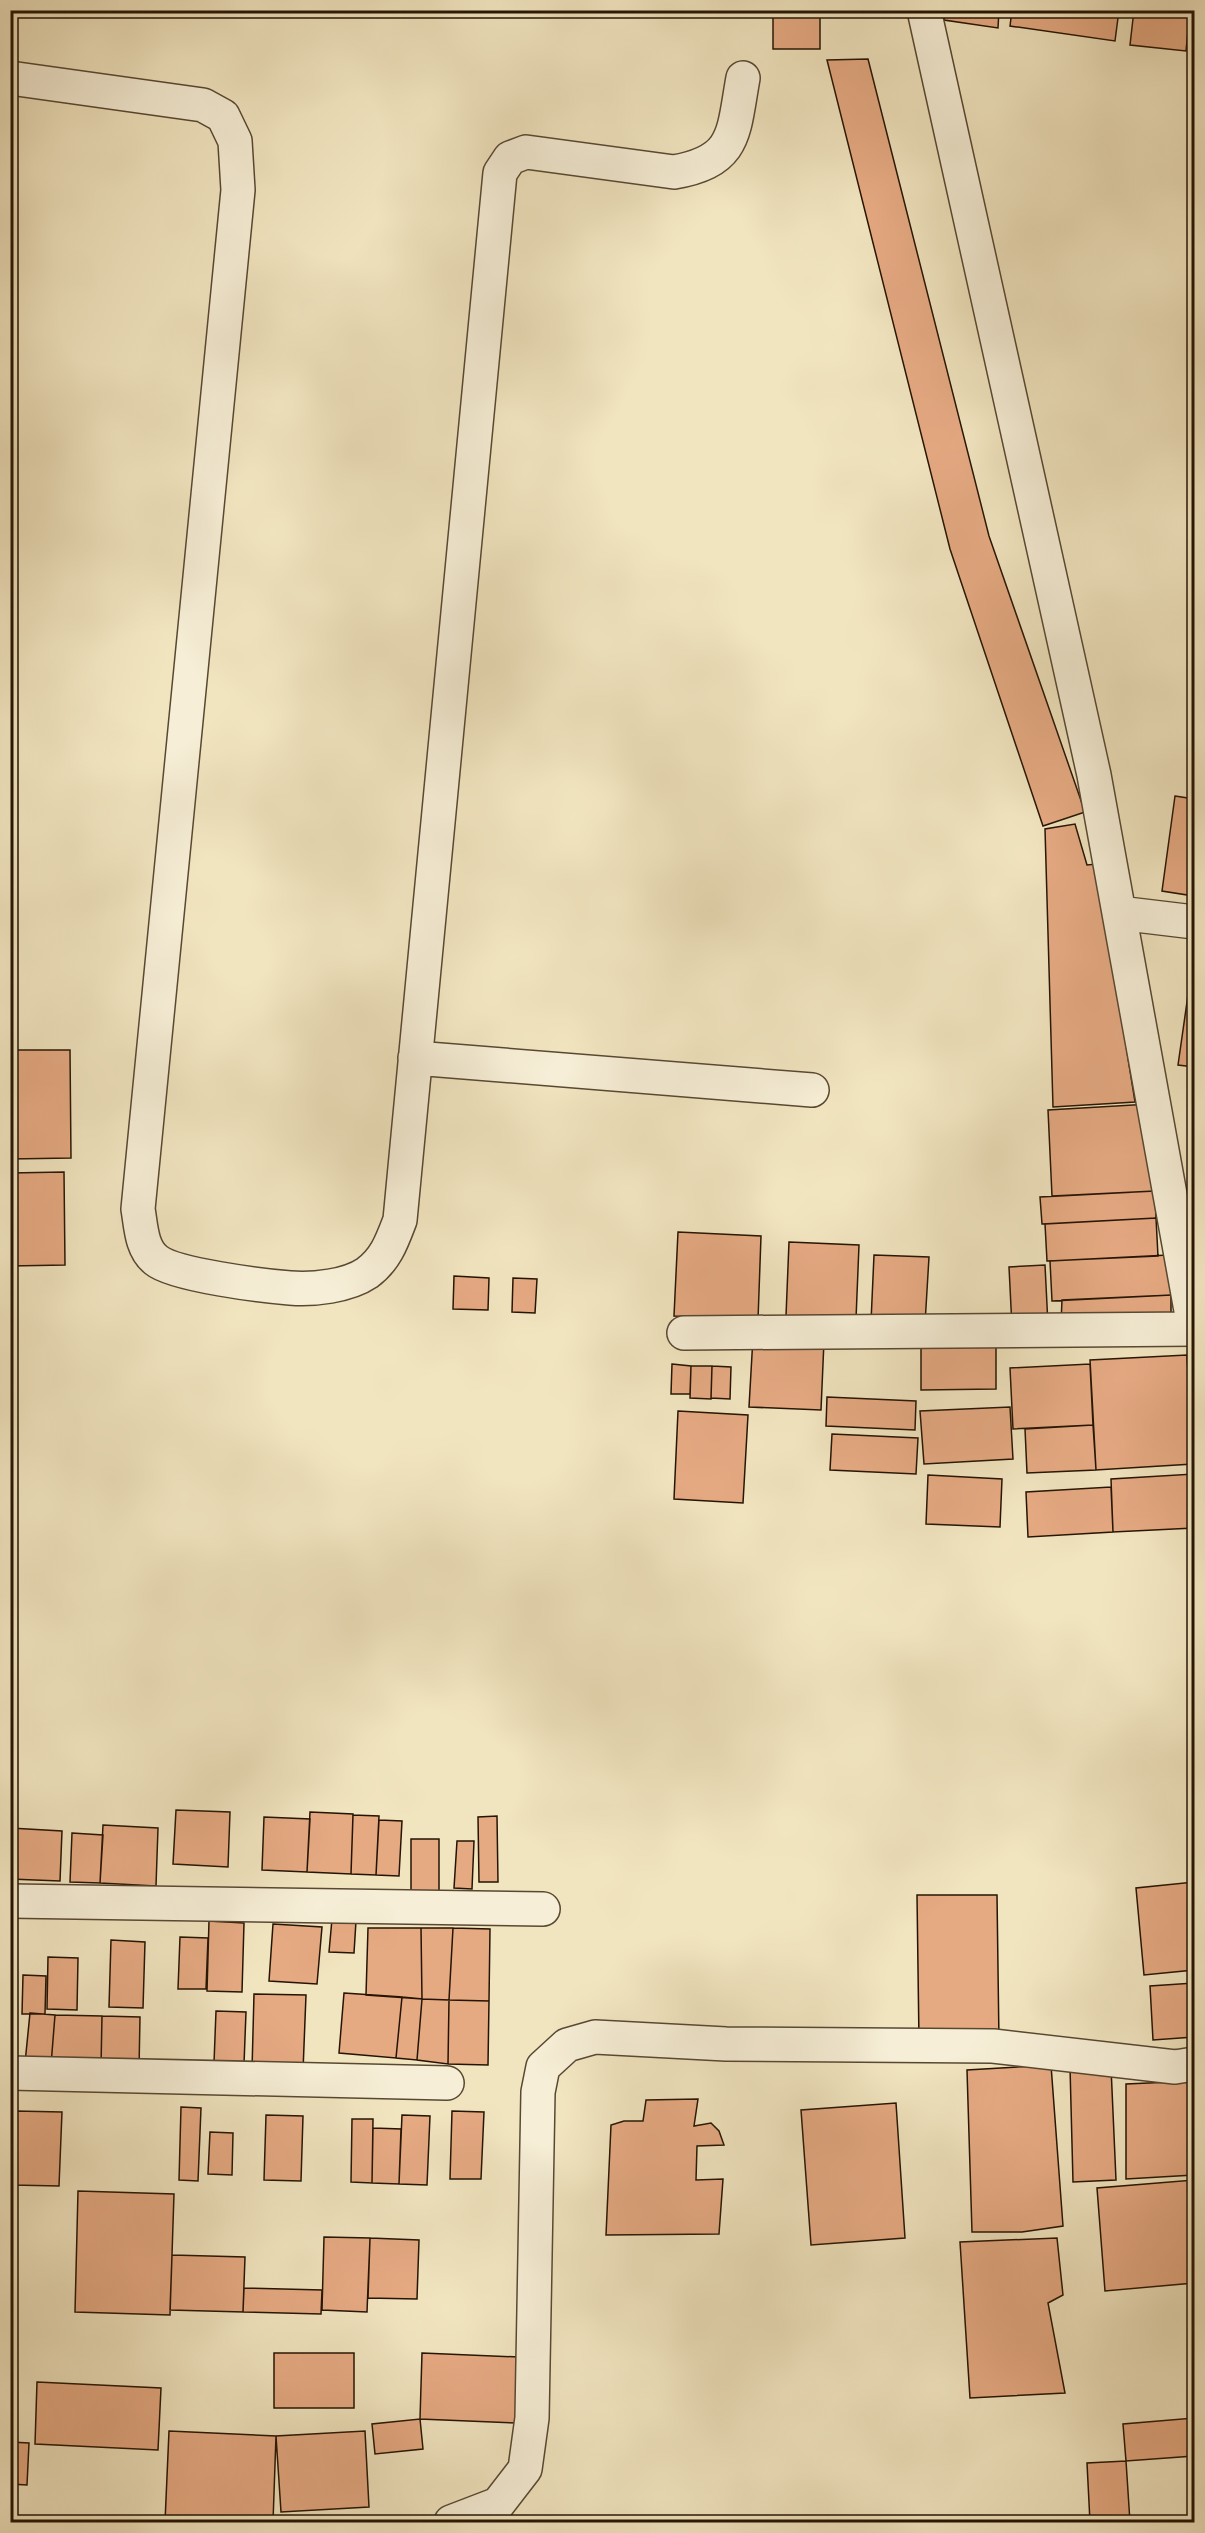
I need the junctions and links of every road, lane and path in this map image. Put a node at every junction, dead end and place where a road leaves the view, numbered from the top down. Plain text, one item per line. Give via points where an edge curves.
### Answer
1 (924, 10) edge
2 (10, 78) edge
3 (743, 78) dead end
4 (1119, 913) junction
5 (1194, 922) edge
6 (415, 1058) junction
7 (812, 1090) dead end
8 (1194, 1328) edge
9 (684, 1333) dead end
10 (10, 1901) edge
11 (543, 1909) dead end
12 (1194, 2064) edge
13 (10, 2073) edge
14 (447, 2083) dead end
15 (451, 2523) edge

1 - 4 street via 1094,775
2 - 6 street via 203,105 223,116 235,141 238,190 138,1209 144,1244 156,1260 181,1271 292,1288 336,1285 366,1274 387,1254 400,1220
3 - 6 street via 733,133 718,157 698,168 674,172 526,152 510,158 500,173
4 - 5 street
4 - 8 street
6 - 7 street
8 - 9 street
10 - 11 street
12 - 15 street via 1174,2067 993,2046 726,2044 595,2037 567,2045 543,2067 538,2092 532,2418 525,2469 498,2504
13 - 14 street

